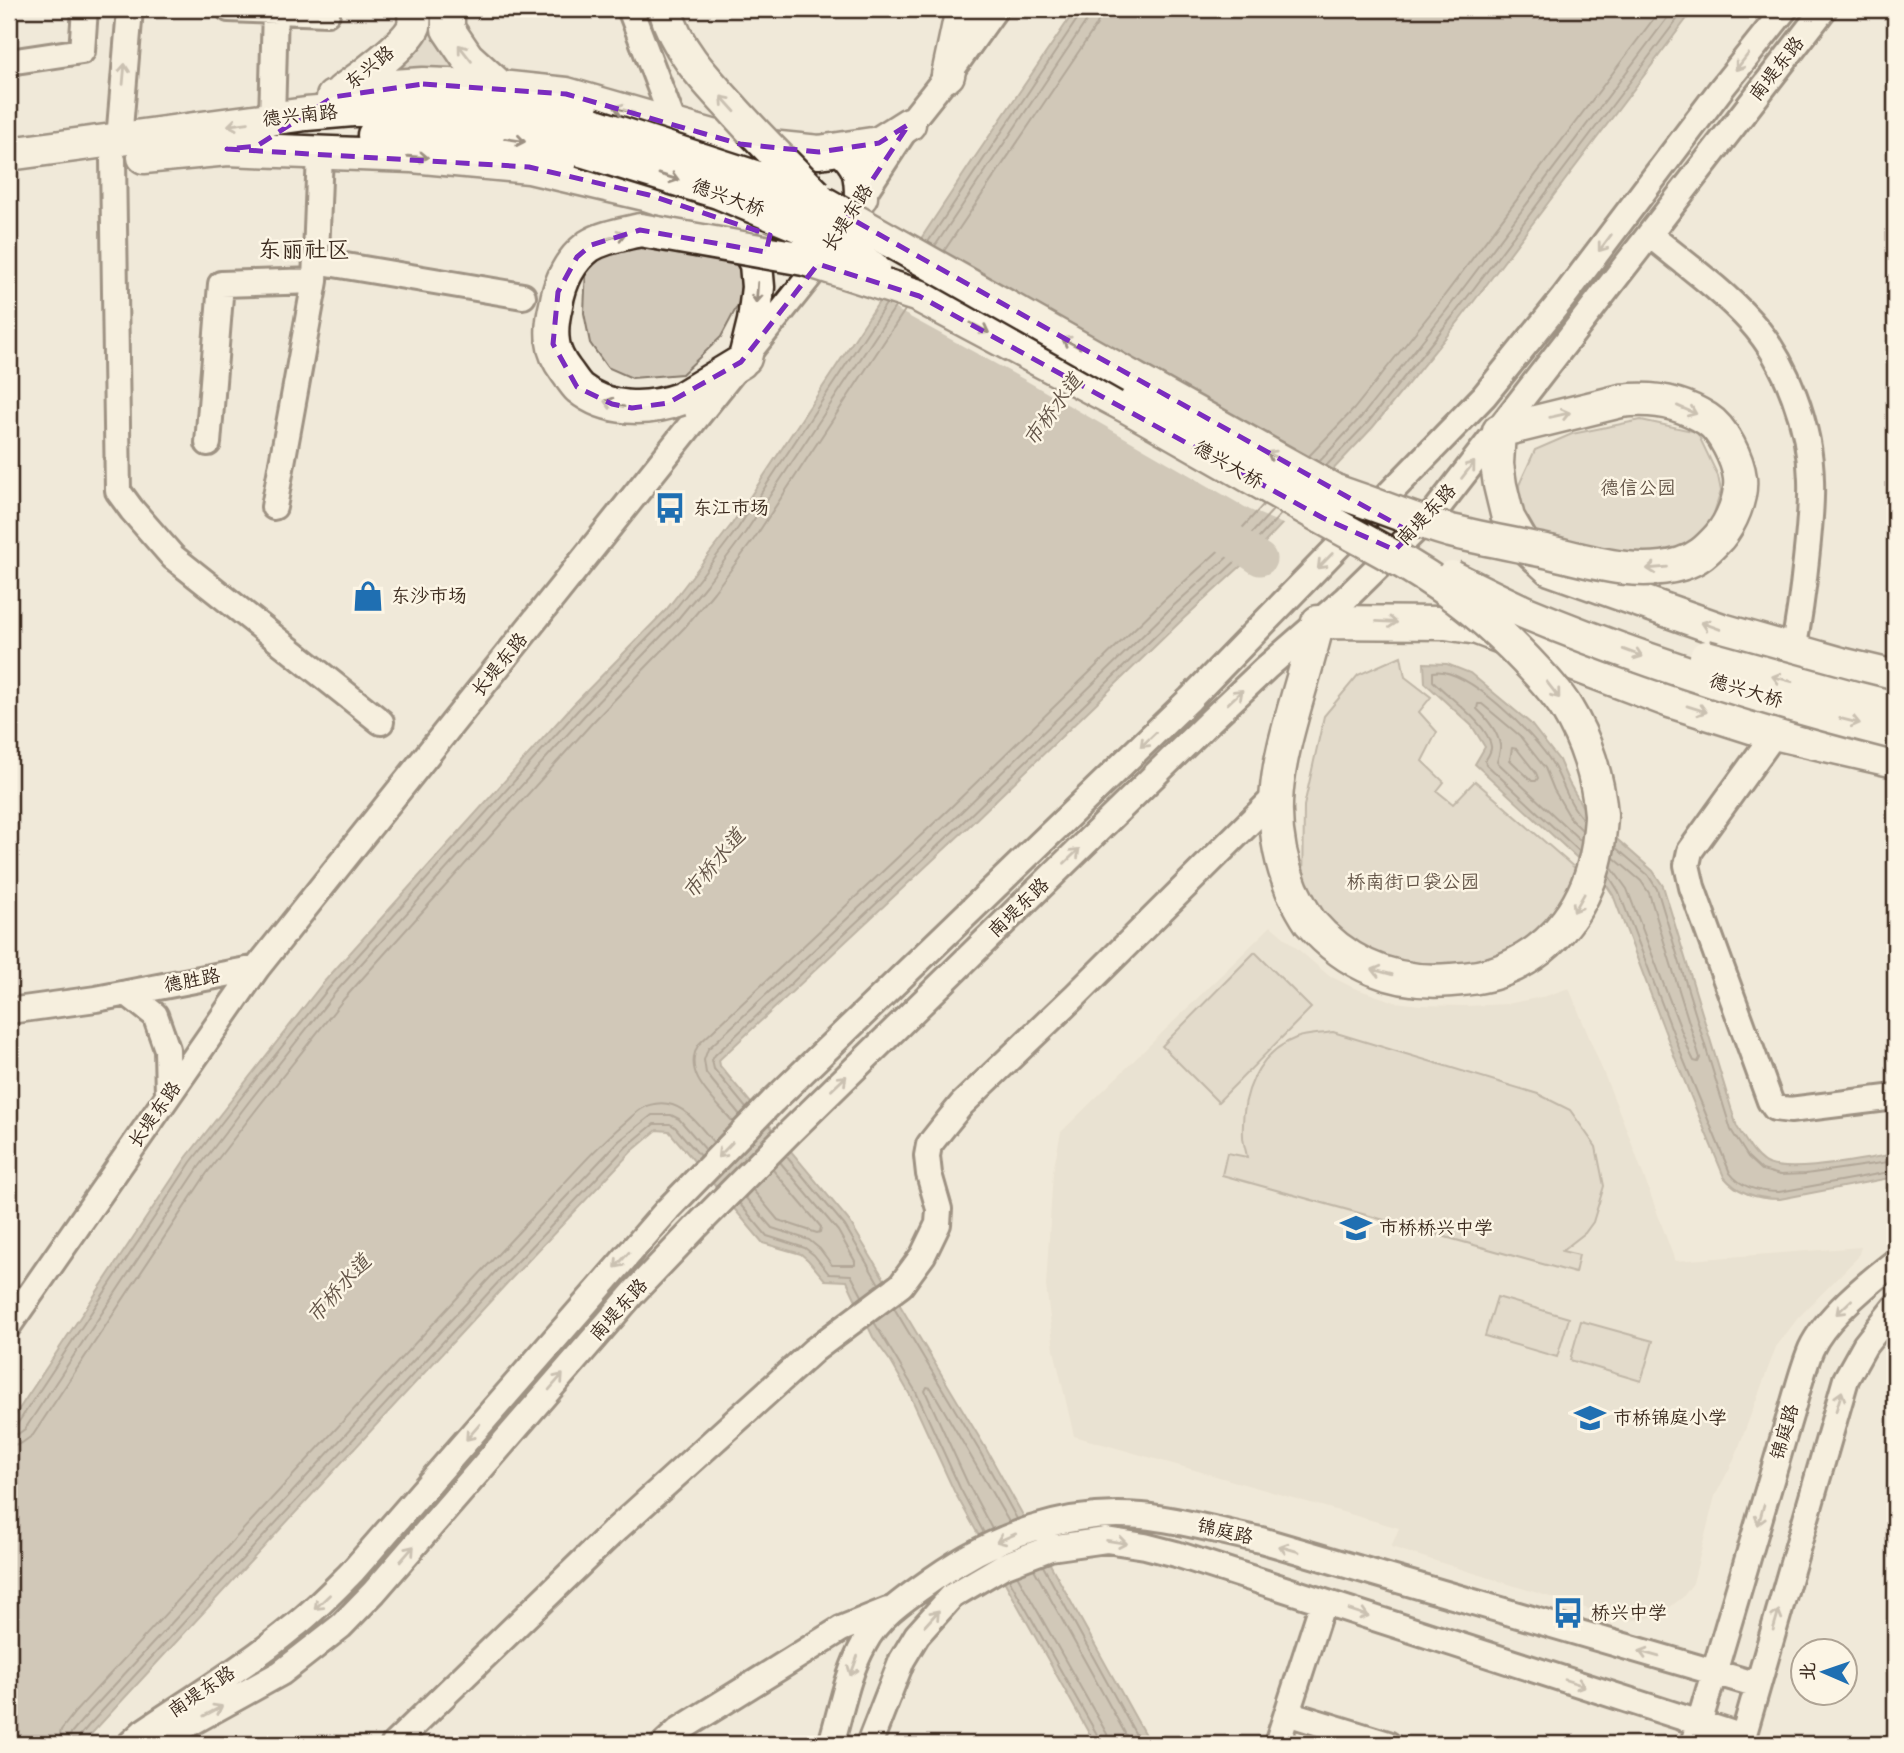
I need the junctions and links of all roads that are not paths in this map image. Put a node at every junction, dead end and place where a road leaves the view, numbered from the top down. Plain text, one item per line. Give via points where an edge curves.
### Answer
1 (85, 9) edge
2 (130, 9) edge
3 (229, 9) edge
4 (327, 9) edge
5 (414, 9) edge
6 (448, 9) edge
7 (630, 9) edge
8 (665, 9) edge
9 (962, 9) edge
10 (995, 9) edge
11 (1785, 9) edge
12 (1825, 9) edge
13 (275, 10) edge
14 (9, 62) edge
15 (948, 75) junction
16 (500, 87) junction
17 (333, 97) junction
18 (306, 114) junction
19 (272, 119) junction
20 (674, 124) junction
21 (909, 124) junction
22 (586, 137) junction
23 (736, 143) junction
24 (227, 149) junction
25 (842, 149) junction
26 (116, 150) junction
27 (320, 153) junction
28 (9, 155) edge
29 (9, 171) edge
30 (861, 197) junction
31 (827, 205) junction
32 (716, 217) junction
33 (1650, 235) junction
34 (316, 271) junction
35 (523, 296) dead end
36 (919, 296) junction
37 (743, 360) junction
38 (1499, 431) junction
39 (208, 443) dead end
40 (1329, 504) junction
41 (274, 507) dead end
42 (1318, 622) junction
43 (1793, 650) junction
44 (1895, 677) edge
45 (1895, 708) edge
46 (381, 722) dead end
47 (1775, 733) junction
48 (1895, 733) edge
49 (1895, 761) edge
50 (1276, 796) junction
51 (257, 968) junction
52 (127, 993) junction
53 (9, 1011) edge
54 (168, 1096) junction
55 (1895, 1097) edge
56 (1895, 1262) edge
57 (1895, 1307) edge
58 (9, 1325) edge
59 (1046, 1536) junction
60 (1323, 1602) junction
61 (893, 1608) junction
62 (1714, 1673) junction
63 (1758, 1685) junction
64 (1287, 1713) junction
65 (1696, 1734) edge
66 (1742, 1741) edge
67 (130, 1744) edge
68 (153, 1744) edge
69 (394, 1744) edge
70 (664, 1744) edge
71 (831, 1744) edge
72 (869, 1744) edge
73 (1277, 1744) edge
74 (1388, 1744) edge

1 - 14 street via 82,51
26 -> 2 street
3 - 13 street
4 - 13 street via 327,13
5 - 17 main road, 东兴路 via 414,26 403,40
16 -> 6 main road via 467,57 448,29
7 - 20 street
31 -> 8 main road, bridge via 703,76 669,25
9 - 15 main road
10 - 15 street, 长堤东路
11 -> 67 street, 南堤东路 via 1563,298 1484,396 1428,455 1190,699 667,1209 321,1603 265,1649
12 - 33 street, 南堤东路
13 - 19 street
15 - 21 street, 长堤东路
16 - 17 main road via 423,84
20 -> 16 main road via 566,94
17 - 18 main road, 东兴路
18 - 19 main road, 德兴南路
18 - 22 main road, 德兴南路 via 502,111
19 -> 26 main road, 德兴南路
20 - 23 main road
21 - 25 main road via 879,143
21 - 30 street, 长堤东路
24 -> 22 main road, 德兴南路 via 355,136 473,133
22 - 31 main road, 德兴大桥, bridge via 758,178
22 -> 36 main road, 德兴大桥, bridge via 807,229
23 - 25 main road via 819,152
23 - 32 main road via 757,170 755,203 737,216
24 - 26 main road, 德兴南路
24 - 27 main road
25 - 30 main road via 861,176
26 - 28 main road, 德兴南路
26 - 29 main road, 德兴南路
26 - 46 street via 118,491 173,557
27 -> 32 main road via 529,167 649,195
27 - 34 street
30 - 37 street, 长堤东路 via 809,277
40 -> 31 main road, 德兴大桥, bridge
32 -> 37 main road via 740,235 756,264 754,321
33 - 38 street, 南堤东路
33 - 43 street via 1753,324 1794,394 1811,477 1806,565
34 - 35 street
34 - 39 street via 221,284
34 - 41 street
37 -> 36 main road, bridge via 668,403 632,408 593,397 577,387 553,344 552,323 566,270 591,245 640,230 804,259
36 -> 40 main road, 德兴大桥
37 - 51 street, 长堤东路
38 -> 40 main road, bridge via 1621,401 1661,399 1710,420 1723,435 1740,479 1737,500 1726,528 1703,555 1681,564 1640,569
42 -> 38 street, 南堤东路 via 1436,510
43 -> 38 main road via 1550,569 1523,544 1508,518 1497,464
45 -> 40 main road, 德兴大桥, bridge via 1717,660 1604,620
40 -> 48 main road, 德兴大桥, bridge via 1381,544 1523,611 1733,688
40 -> 50 main road, bridge via 1478,614 1550,685 1567,709 1591,762 1601,816 1595,863 1583,897 1555,936 1531,956 1502,971 1474,978 1409,980 1352,959 1309,920 1283,869 1277,846
42 -> 47 main road via 1446,623 1476,628 1670,701
42 - 50 main road via 1285,740
68 -> 42 street, 南堤东路 via 281,1673 341,1626 695,1228 1210,721
43 - 44 main road
47 - 49 main road
47 - 55 street via 1690,851 1687,865 1692,887 1775,1108
50 - 69 street via 962,1104 929,1145 938,1224 901,1285 814,1350 612,1533
51 - 52 street, 德胜路
51 - 54 street, 长堤东路
52 - 53 street, 德胜路
52 - 54 street, 德胜路 via 155,1015 167,1049
54 - 58 street, 长堤东路
56 -> 62 street, 锦庭路 via 1832,1318 1812,1347
63 -> 57 street, 锦庭路 via 1846,1379
59 -> 60 street, 锦庭路 via 1145,1546
59 -> 61 street, 锦庭路 via 1021,1531 992,1544
62 -> 59 street, 锦庭路 via 1261,1540 1190,1525 1142,1516 1084,1517
72 -> 59 street, 锦庭路 via 902,1660 917,1635 952,1596
60 - 64 street
60 -> 65 street, 锦庭路
61 - 70 street via 841,1629 679,1730
61 -> 71 street, 锦庭路 via 865,1641 854,1665
62 - 63 street, 锦庭路
62 - 65 street, 锦庭路
63 - 66 street, 锦庭路
64 - 73 street
64 - 74 street
65 - 66 street, 锦庭路

